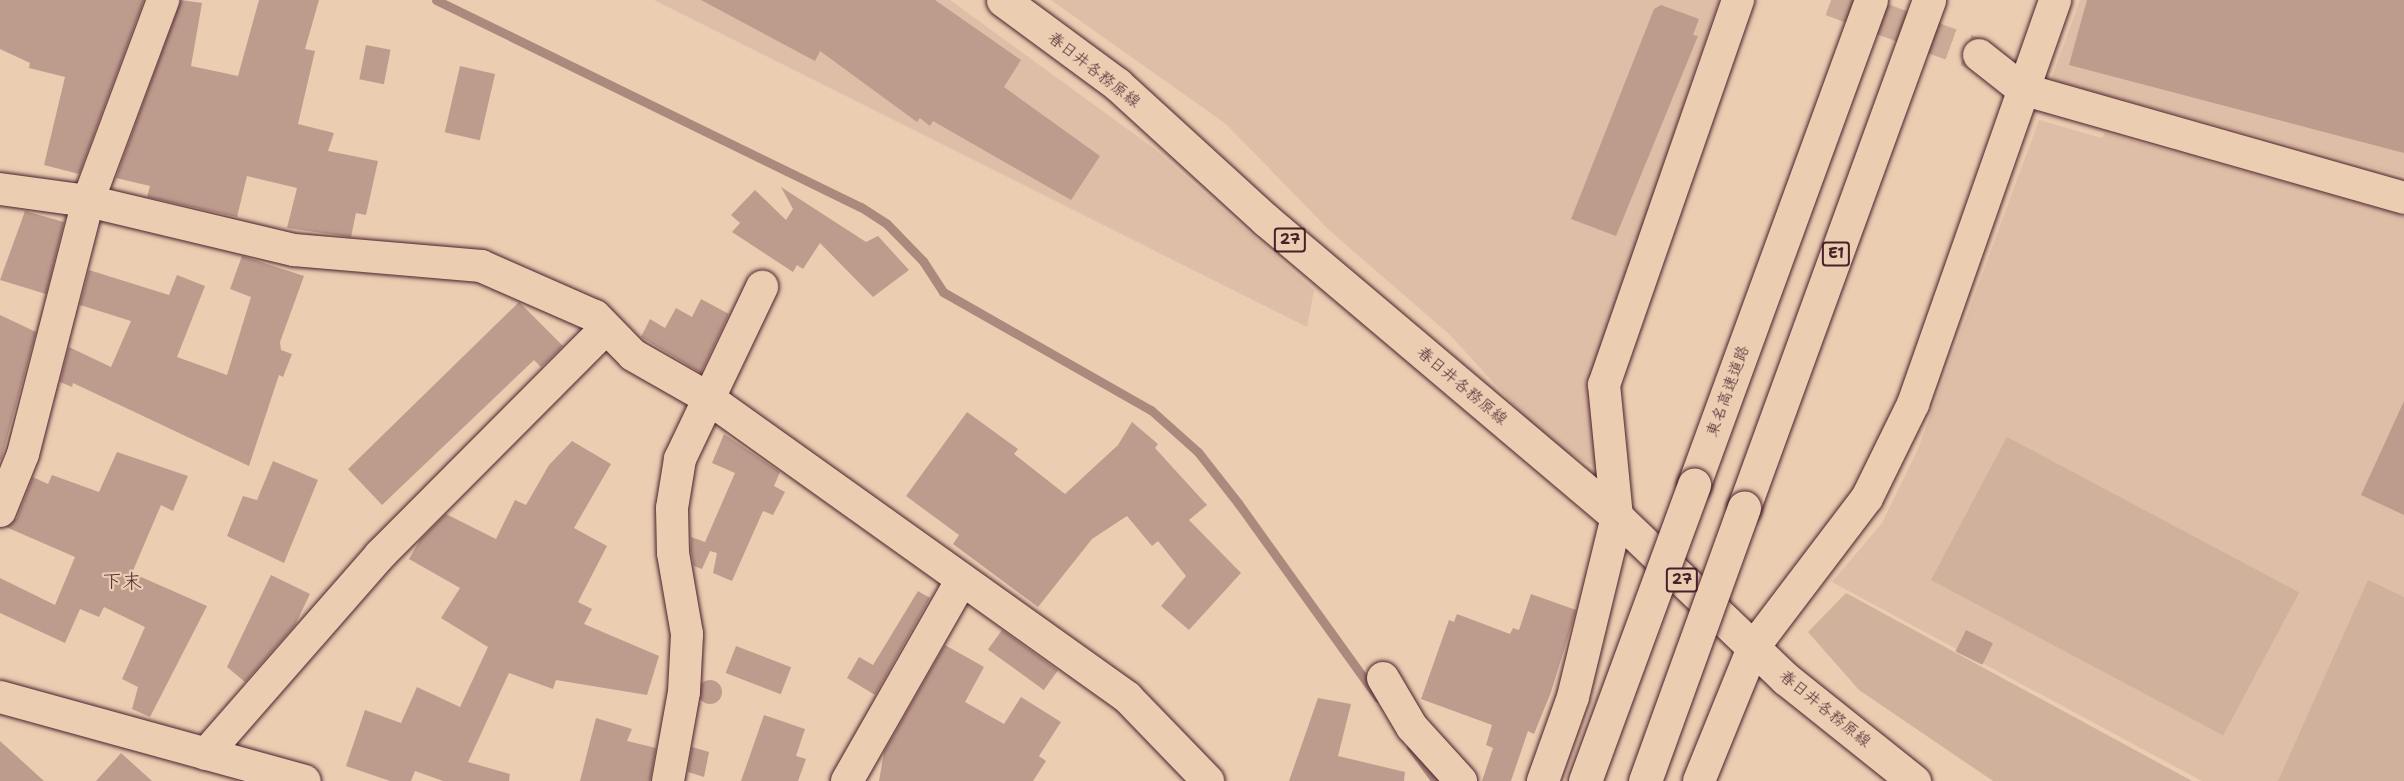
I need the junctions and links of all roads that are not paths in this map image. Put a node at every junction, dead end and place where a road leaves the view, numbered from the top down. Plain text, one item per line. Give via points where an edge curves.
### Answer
1 (163, 0) edge
2 (1003, 0) edge
3 (1738, 0) edge
4 (1871, 0) edge
5 (1929, 0) edge
6 (2055, 0) edge
7 (1979, 55) tunnel mouth
8 (2022, 89) junction
9 (0, 189) edge
10 (2404, 198) edge
11 (88, 201) junction
12 (762, 287) dead end
13 (606, 328) junction
14 (708, 399) junction
15 (0, 511) edge
16 (1617, 517) junction
17 (961, 581) junction
18 (1752, 648) junction
19 (1383, 678) dead end
20 (0, 697) edge
21 (206, 754) junction
22 (305, 781) edge
23 (668, 781) edge
24 (847, 781) edge
25 (1208, 781) edge
26 (1461, 781) edge
27 (1543, 781) edge
28 (1585, 781) edge
29 (1646, 781) edge
30 (1699, 781) edge
31 (1914, 781) edge

1 - 11 street
2 - 16 main road, 春日井各務原線 / 27 via 1117,84 1266,220
3 - 16 street via 1604,385
4 - 28 main road, 東名高速道路, bridge
5 - 29 main road, E1, bridge
6 - 8 street
7 - 8 street
8 - 10 street
8 - 18 street via 1977,229 1898,435 1867,498 1788,595
9 - 11 street
11 - 13 street via 294,250 481,266 595,316
11 - 15 street via 23,454
12 - 14 street
13 - 14 street via 633,355
13 - 21 street via 380,555
14 - 17 street
14 - 23 street via 680,459 672,508 687,634 684,692
16 - 18 main road, 春日井各務原線 / 27
16 - 27 street via 1573,697
17 - 24 street
17 - 25 street via 1127,697
18 - 30 street
18 - 31 main road, 春日井各務原線 / 27
19 - 26 street via 1412,727
20 - 21 street
21 - 22 street

